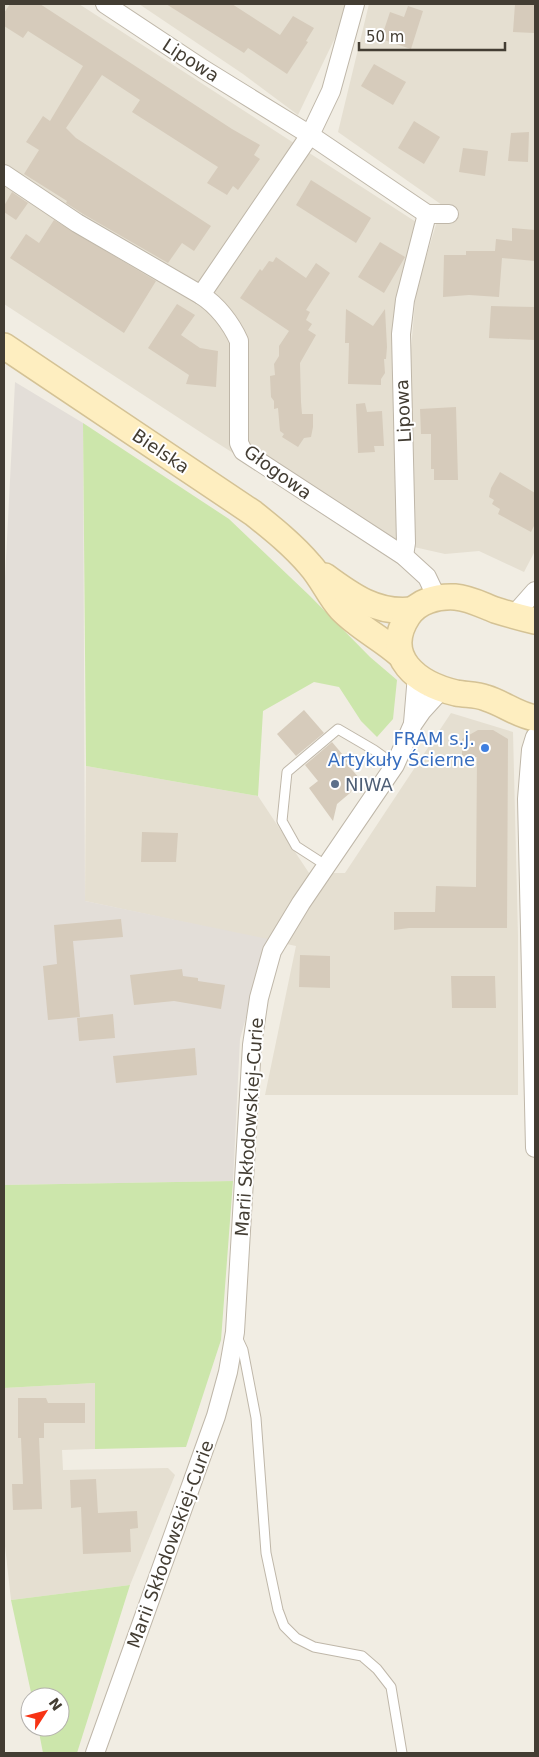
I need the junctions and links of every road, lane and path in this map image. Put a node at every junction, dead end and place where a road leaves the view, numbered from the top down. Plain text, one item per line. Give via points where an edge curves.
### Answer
1 (105, 4) edge
2 (355, 4) edge
3 (310, 135) junction
4 (4, 174) edge
5 (427, 214) junction
6 (449, 214) dead end
7 (200, 295) junction
8 (4, 346) edge
9 (404, 556) junction
10 (311, 565) junction
11 (535, 591) edge
12 (438, 598) junction
13 (412, 610) junction
14 (524, 619) edge
15 (399, 654) junction
16 (416, 675) junction
17 (442, 689) junction
18 (527, 716) edge
19 (413, 724) junction
20 (533, 743) edge
21 (395, 765) junction
22 (327, 866) junction
23 (533, 976) edge
24 (535, 1148) edge
25 (235, 1332) junction
26 (95, 1753) edge
27 (402, 1753) edge

1 - 3 street, Lipowa
2 - 3 street via 331,91
3 - 5 street, Lipowa
3 - 7 street
4 - 7 street, Głogowa via 78,223
5 - 6 street
5 - 9 street, Lipowa via 405,300 401,334
7 - 9 street, Głogowa via 233,327 239,341 239,443 243,451
8 - 10 main road, Bielska via 253,513
9 - 12 street via 427,577
10 - 13 main road, Bielska via 367,603 384,610
10 - 15 main road, Bielska via 340,608
11 - 14 street
12 - 13 main road
12 - 14 main road via 462,598
13 - 15 main road via 398,635
15 - 16 main road, Bielska
16 - 17 main road
16 - 19 street, Marii Skłodowskiej-Curie
17 - 18 main road via 486,698
17 - 19 street, Marii Skłodowskiej-Curie
18 - 20 street
19 - 21 street, Marii Skłodowskiej-Curie
20 - 23 street via 527,799
21 - 22 street, Marii Skłodowskiej-Curie
21 - 22 lane via 338,729 287,772 282,821 296,846
22 - 25 street, Marii Skłodowskiej-Curie via 272,952 259,998 252,1044
23 - 24 street
25 - 26 street, Marii Skłodowskiej-Curie via 216,1416
25 - 27 lane, Marii Skłodowskiej-Curie via 243,1350 256,1418 266,1553 284,1626 296,1638 314,1647 362,1656 377,1669 391,1687

